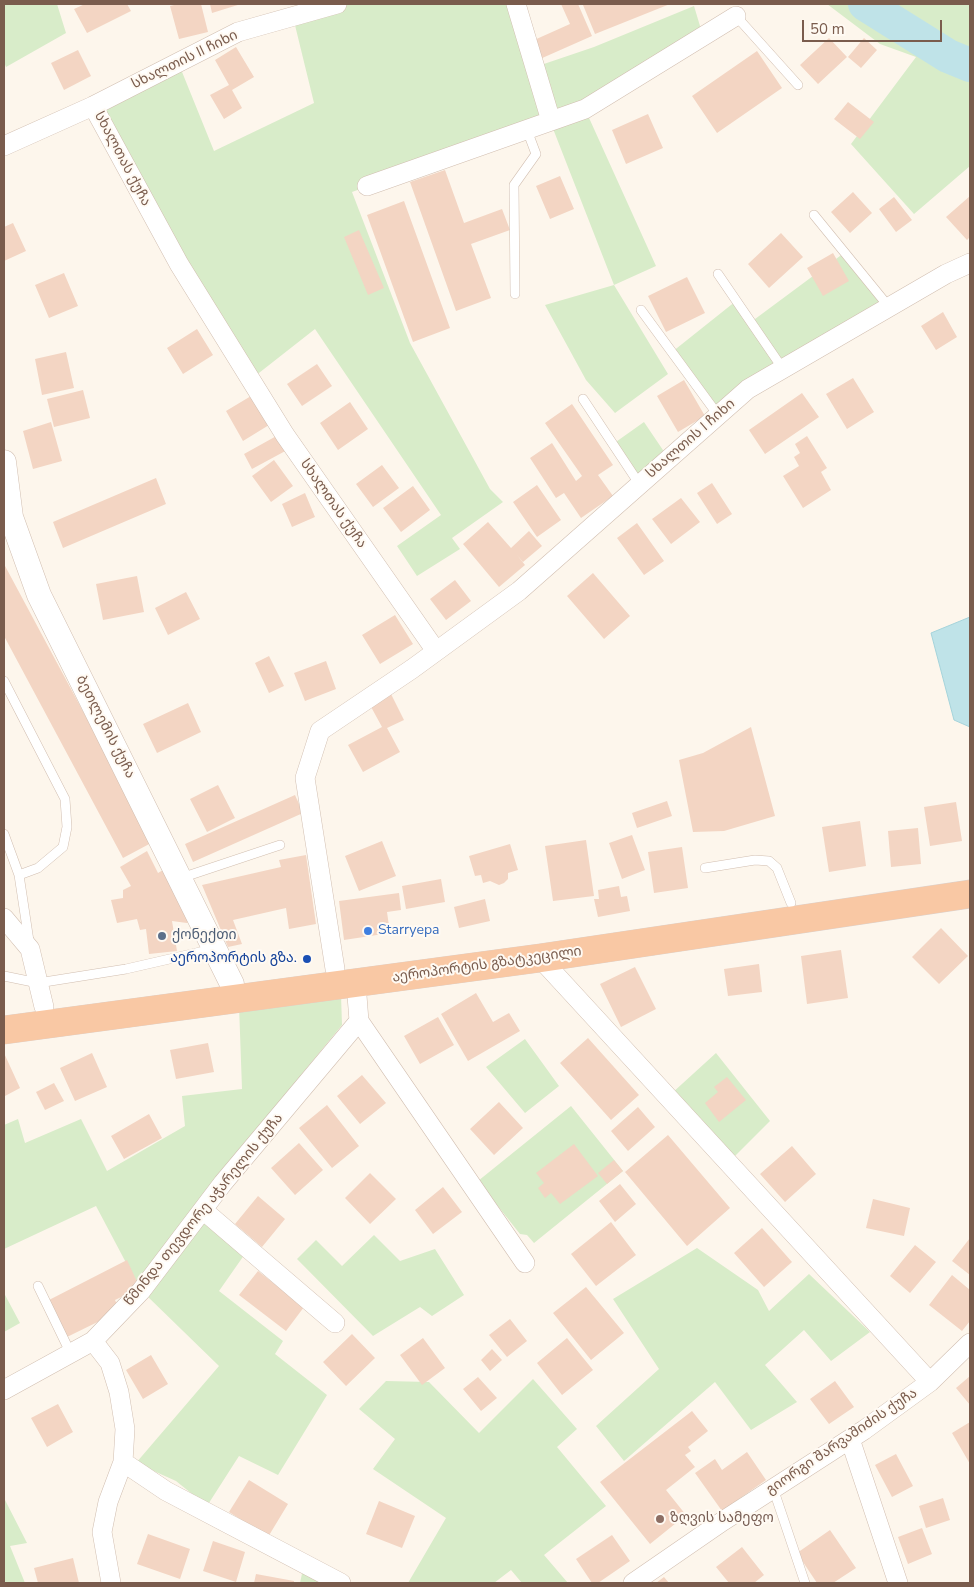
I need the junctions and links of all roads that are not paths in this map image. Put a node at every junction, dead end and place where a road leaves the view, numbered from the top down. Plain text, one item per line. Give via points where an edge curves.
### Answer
1 (334, 4) edge
2 (516, 4) edge
3 (736, 16) joint
4 (798, 85) dead end
5 (93, 106) junction
6 (550, 121) junction
7 (526, 130) junction
8 (4, 146) edge
9 (366, 186) dead end
10 (814, 215) dead end
11 (970, 263) edge
12 (718, 274) dead end
13 (515, 294) dead end
14 (889, 307) junction
15 (641, 310) dead end
16 (783, 369) junction
17 (583, 399) dead end
18 (718, 415) junction
19 (4, 462) edge
20 (640, 485) junction
21 (436, 651) junction
22 (4, 681) edge
23 (4, 834) edge
24 (280, 845) dead end
25 (705, 868) dead end
26 (19, 875) junction
27 (970, 877) edge
28 (181, 879) junction
29 (970, 894) edge
30 (791, 903) junction
31 (4, 918) edge
32 (216, 948) junction
33 (30, 949) junction
34 (540, 958) junction
35 (4, 976) edge
36 (345, 976) junction
37 (232, 984) junction
38 (41, 995) junction
39 (4, 1013) edge
40 (359, 1021) junction
41 (4, 1030) edge
42 (203, 1210) junction
43 (525, 1263) dead end
44 (38, 1286) dead end
45 (335, 1323) dead end
46 (93, 1341) junction
47 (970, 1343) edge
48 (71, 1354) junction
49 (930, 1382) junction
50 (4, 1390) edge
51 (850, 1439) junction
52 (123, 1462) junction
53 (773, 1488) junction
54 (111, 1583) edge
55 (341, 1583) edge
56 (633, 1583) edge
57 (806, 1583) edge
58 (898, 1583) edge

1 - 5 street, სხალთის II ჩიხი via 238,32
2 - 6 street
3 - 4 lane
3 - 6 street via 585,109
5 - 8 street, სხალთას ქუჩა
5 - 21 street, სხალთას ქუჩა via 178,264 285,435
6 - 7 street
7 - 9 street
7 - 13 lane via 536,154 514,185
10 - 14 lane
11 - 14 street, სხალთის I ჩიხი
12 - 16 lane
14 - 16 street, სხალთის I ჩიხი
15 - 18 lane
16 - 18 street, სხალთის I ჩიხი via 748,389
17 - 20 lane
18 - 20 street, სხალთის I ჩიხი
19 - 28 street, ბეთლემის ქუჩა via 11,517 39,595
20 - 21 street, სხალთის I ჩიხი via 519,591
21 - 36 street via 320,731 305,778
22 - 26 lane via 65,800 68,827 63,847 38,868
23 - 26 lane
24 - 28 lane
25 - 30 lane via 755,860 769,861 777,868
26 - 33 lane
27 - 30 highway, აეროპორტის გზატკეცილი
28 - 32 street, ბეთლემის ქუჩა
29 - 34 highway, აეროპორტის გზატკეცილი
30 - 36 highway, აეროპორტის გზატკეცილი
31 - 33 street
32 - 37 street, ბეთლემის ქუჩა
32 - 38 lane via 126,969
33 - 38 street
34 - 36 highway, აეროპორტის გზატკეცილი
34 - 49 street
35 - 38 lane
36 - 37 highway, აეროპორტის გზატკეცილი
36 - 40 street
36 - 41 highway, აეროპორტის გზატკეცილი
37 - 38 highway, აეროპორტის გზატკეცილი
38 - 39 highway, აეროპორტის გზატკეცილი
40 - 42 street, წმინდა თევდორე აჭარელის ქუჩა
40 - 43 street
42 - 45 street
42 - 46 street, წმინდა თევდორე აჭარელის ქუჩა via 141,1291
44 - 48 lane
46 - 48 street, წმინდა თევდორე აჭარელის ქუჩა
46 - 52 street via 110,1362 120,1392 125,1429
47 - 49 street, გიორგი შარვაშიძის ქუჩა
48 - 50 street, წმინდა თევდორე აჭარელის ქუჩა
49 - 51 street, გიორგი შარვაშიძის ქუჩა
51 - 53 street, გიორგი შარვაშიძის ქუჩა
51 - 58 street
52 - 54 street via 108,1502 102,1532
52 - 55 street via 166,1491
53 - 56 street, გიორგი შარვაშიძის ქუჩა
53 - 57 lane

